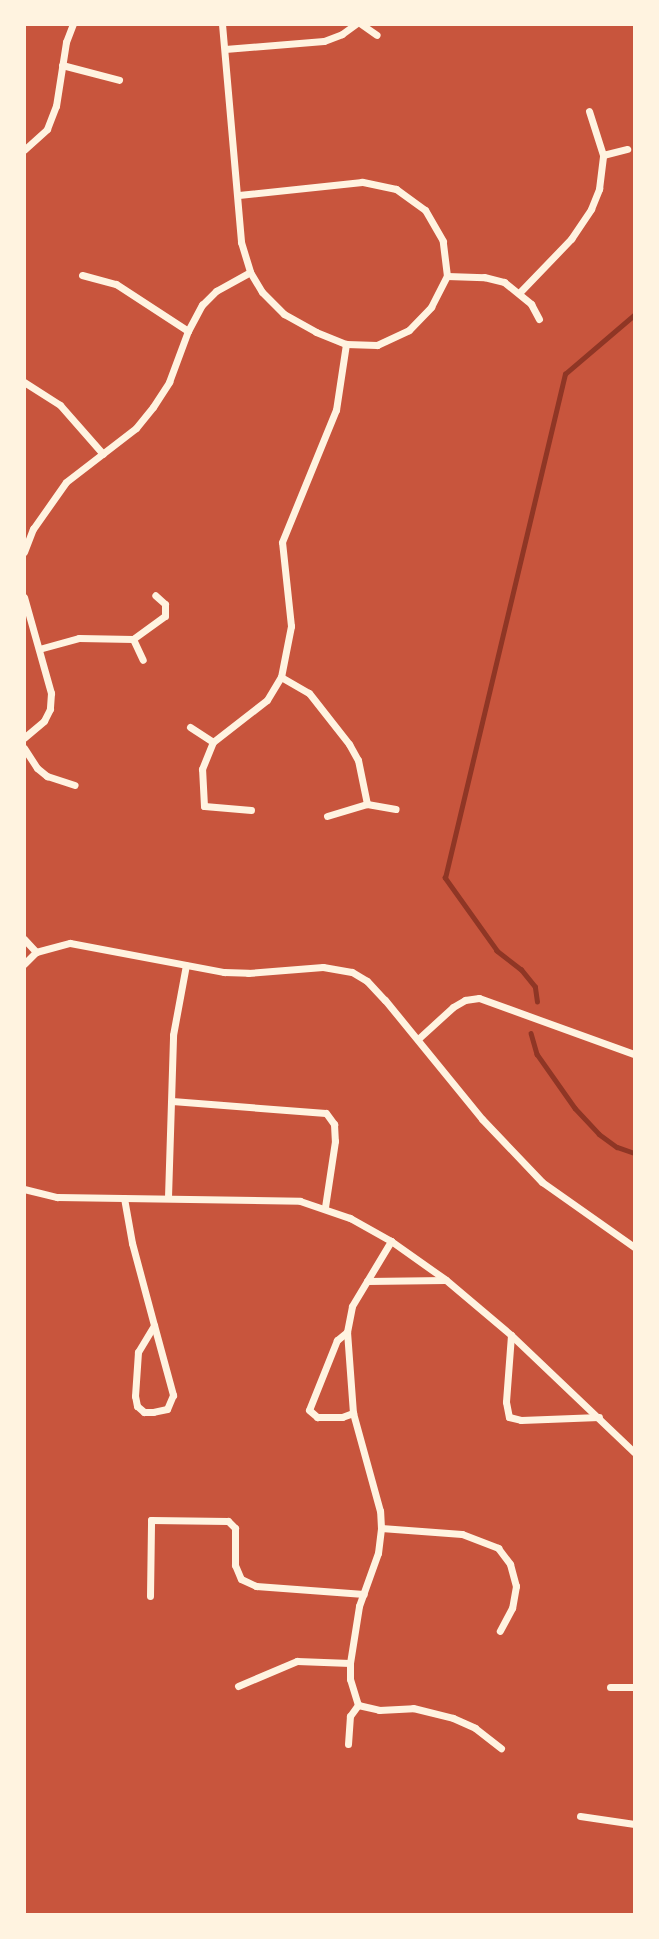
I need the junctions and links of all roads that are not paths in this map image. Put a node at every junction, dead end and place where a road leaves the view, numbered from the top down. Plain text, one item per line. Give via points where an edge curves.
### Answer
1 (73, 24) edge
2 (222, 24) edge
3 (356, 24) edge
4 (361, 24) edge
5 (377, 34) dead end
6 (225, 48) junction
7 (62, 65) junction
8 (119, 80) dead end
9 (589, 111) dead end
10 (627, 149) dead end
11 (24, 150) edge
12 (603, 155) junction
13 (239, 195) junction
14 (250, 272) junction
15 (82, 275) dead end
16 (447, 276) junction
17 (520, 292) junction
18 (539, 319) dead end
19 (188, 331) junction
20 (346, 344) junction
21 (24, 382) edge
22 (103, 454) junction
23 (24, 552) edge
24 (155, 594) dead end
25 (24, 597) edge
26 (133, 639) junction
27 (39, 649) junction
28 (143, 660) dead end
29 (281, 677) junction
30 (190, 727) dead end
31 (24, 738) edge
32 (213, 742) junction
33 (24, 748) edge
34 (75, 785) dead end
35 (367, 804) junction
36 (396, 809) dead end
37 (251, 810) dead end
38 (327, 816) dead end
39 (24, 939) edge
40 (36, 952) junction
41 (24, 964) edge
42 (186, 965) junction
43 (418, 1039) junction
44 (635, 1054) edge
45 (172, 1101) junction
46 (24, 1189) edge
47 (168, 1197) junction
48 (124, 1198) junction
49 (325, 1207) junction
50 (391, 1241) junction
51 (635, 1248) edge
52 (367, 1280) junction
53 (446, 1280) junction
54 (154, 1325) junction
55 (347, 1332) junction
56 (511, 1335) junction
57 (353, 1413) junction
58 (599, 1417) junction
59 (635, 1452) edge
60 (381, 1528) junction
61 (364, 1594) junction
62 (150, 1596) dead end
63 (500, 1631) dead end
64 (350, 1663) junction
65 (237, 1686) dead end
66 (610, 1687) dead end
67 (635, 1687) edge
68 (358, 1705) junction
69 (348, 1744) dead end
70 (501, 1748) dead end
71 (580, 1816) dead end
72 (635, 1824) edge

1 - 7 street
2 - 6 street
3 - 6 street via 324,41
4 - 5 street
6 - 13 street
7 - 8 street
7 - 11 street via 56,106 47,129
9 - 12 street
10 - 12 street
12 - 17 street via 591,209 571,239
13 - 14 street via 241,242
13 - 16 street via 362,182 396,188 425,210 443,241
14 - 19 street via 215,291
14 - 20 street via 284,314
15 - 19 street via 116,284
16 - 17 street via 494,280
16 - 20 street via 431,307 409,330 377,345
17 - 18 street
19 - 22 street via 169,382 153,407 136,428
20 - 29 street via 336,410 282,542 291,626
21 - 22 street via 60,405
22 - 23 street via 66,482 47,506
24 - 26 street via 165,604 165,616
25 - 27 street
26 - 27 street via 79,638
26 - 28 street
27 - 31 street via 50,709 44,721
29 - 32 street via 267,700
29 - 35 street via 309,693 349,744 358,760
30 - 32 street
32 - 37 street via 202,769 204,806
33 - 34 street via 47,776
35 - 36 street
35 - 38 street
39 - 40 street
40 - 41 street
40 - 42 street via 70,943
42 - 43 street via 248,973 323,967 352,972 367,981
42 - 45 street via 173,1035
43 - 44 street via 453,1007 479,998
43 - 51 street via 482,1119 542,1182
45 - 47 street
45 - 49 street via 326,1113 334,1124 335,1141
46 - 48 street via 57,1197
47 - 48 street
47 - 49 street via 278,1199
48 - 54 street
49 - 50 street
50 - 52 street
50 - 53 street
52 - 53 street
52 - 55 street via 352,1306
53 - 56 street
54 - 54 street via 173,1395 167,1409 144,1412 135,1396 138,1352
55 - 57 street
55 - 57 street via 337,1340 309,1410 317,1417
56 - 58 street
56 - 58 street via 509,1416 521,1420
57 - 60 street
58 - 59 street
60 - 61 street
60 - 63 street via 462,1534 498,1548 510,1564 516,1586 512,1608
61 - 62 street via 256,1586 241,1580 235,1565 235,1528 228,1521 151,1520
61 - 64 street
64 - 65 street via 298,1661
64 - 68 street
66 - 67 street
68 - 69 street via 350,1716
68 - 70 street via 379,1710 413,1708 453,1718
71 - 72 street

